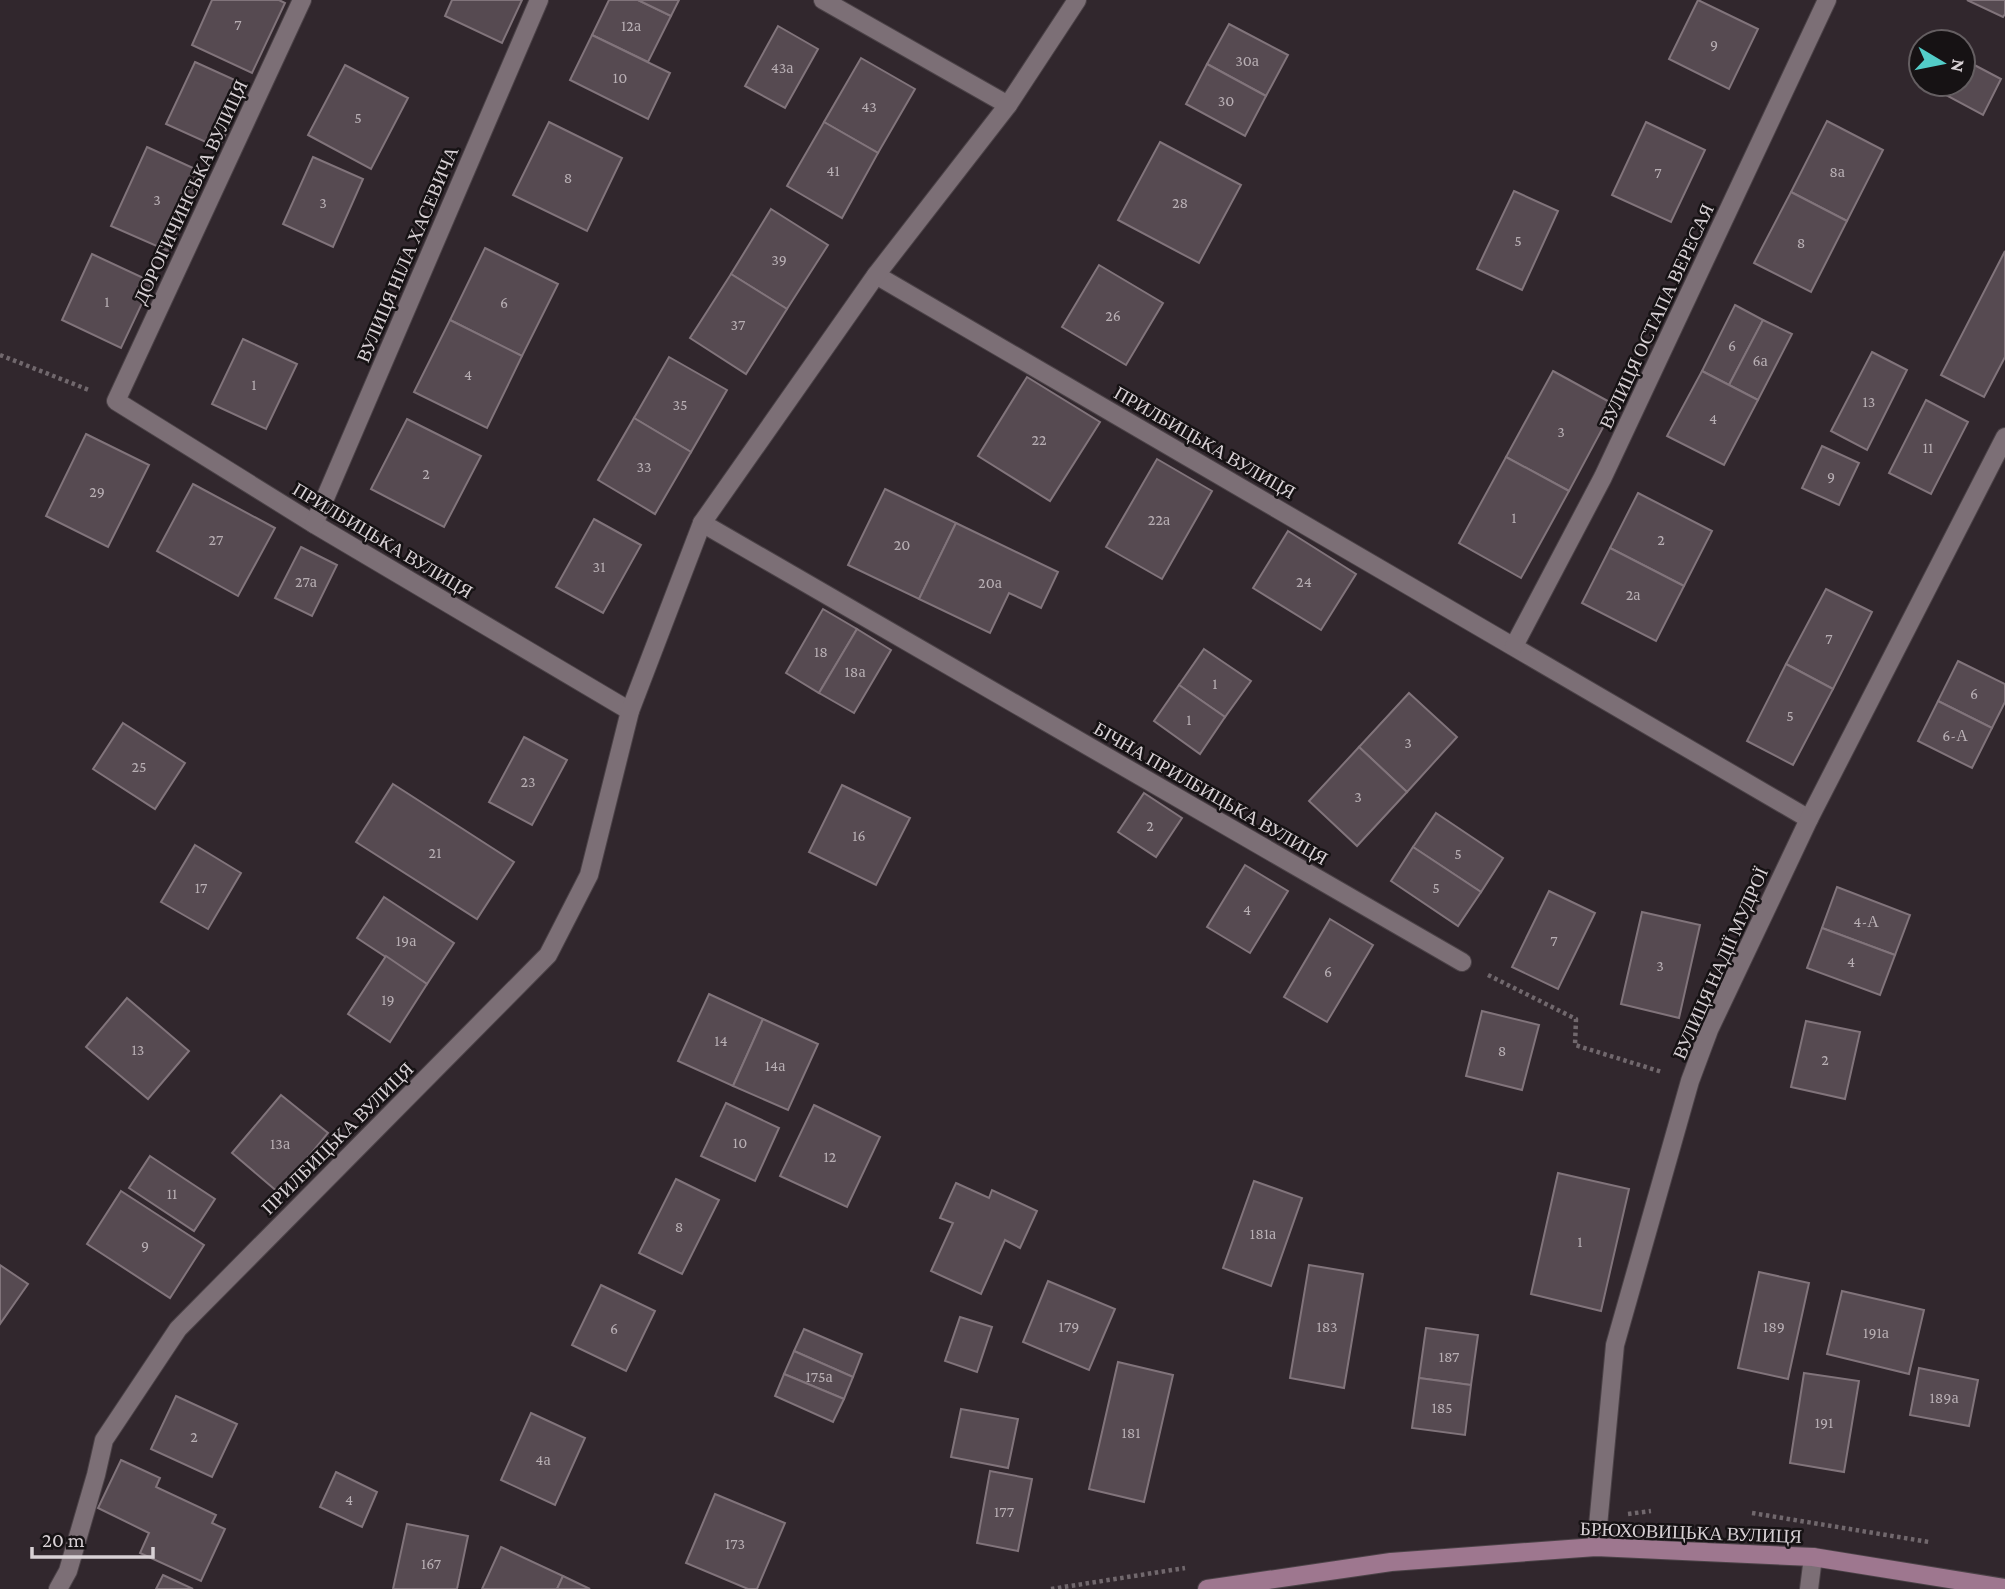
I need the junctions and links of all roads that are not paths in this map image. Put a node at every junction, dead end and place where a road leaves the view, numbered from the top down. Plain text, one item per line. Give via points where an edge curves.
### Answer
1 (302, 0) edge
2 (538, 0) edge
3 (823, 0) edge
4 (1077, 0) edge
5 (1827, 0) edge
6 (1008, 105) junction
7 (876, 275) junction
8 (116, 401) joint
9 (2005, 437) edge
10 (702, 523) junction
11 (314, 524) junction
12 (1514, 646) junction
13 (630, 710) junction
14 (1809, 819) junction
15 (1462, 962) road end
16 (1596, 1547) junction
17 (1813, 1557) junction
18 (2005, 1588) edge
19 (58, 1589) edge
20 (1207, 1589) edge
21 (1809, 1589) edge

1 - 8 street, ДОРОГИЧИНСЬКА ВУЛИЦЯ
2 - 11 street, ВУЛИЦЯ НІЛА ХАСЕВИЧА
3 - 6 street
4 - 6 street, ПРИЛБИЦЬКА ВУЛИЦЯ
5 - 12 street, ВУЛИЦЯ ОСТАПА ВЕРЕСАЯ via 1603,477
6 - 7 street, ПРИЛБИЦЬКА ВУЛИЦЯ
7 - 10 street, ПРИЛБИЦЬКА ВУЛИЦЯ
7 - 12 street, ПРИЛБИЦЬКА ВУЛИЦЯ
8 - 11 street, ПРИЛБИЦЬКА ВУЛИЦЯ
9 - 14 street, ВУЛИЦЯ НАДІЇ МУДРОЇ
10 - 13 street, ПРИЛБИЦЬКА ВУЛИЦЯ
10 - 15 street, БІЧНА ПРИЛБИЦЬКА ВУЛИЦЯ
11 - 13 street, ПРИЛБИЦЬКА ВУЛИЦЯ
12 - 14 street, ПРИЛБИЦЬКА ВУЛИЦЯ
13 - 19 street, ПРИЛБИЦЬКА ВУЛИЦЯ via 589,875 548,955 178,1329 104,1440 68,1572
14 - 16 street, ВУЛИЦЯ НАДІЇ МУДРОЇ via 1690,1081 1615,1345
16 - 17 main road, БРЮХОВИЦЬКА ВУЛИЦЯ
16 - 20 main road, БРЮХОВИЦЬКА ВУЛИЦЯ via 1391,1562
17 - 18 main road, БРЮХОВИЦЬКА ВУЛИЦЯ
17 - 21 street

